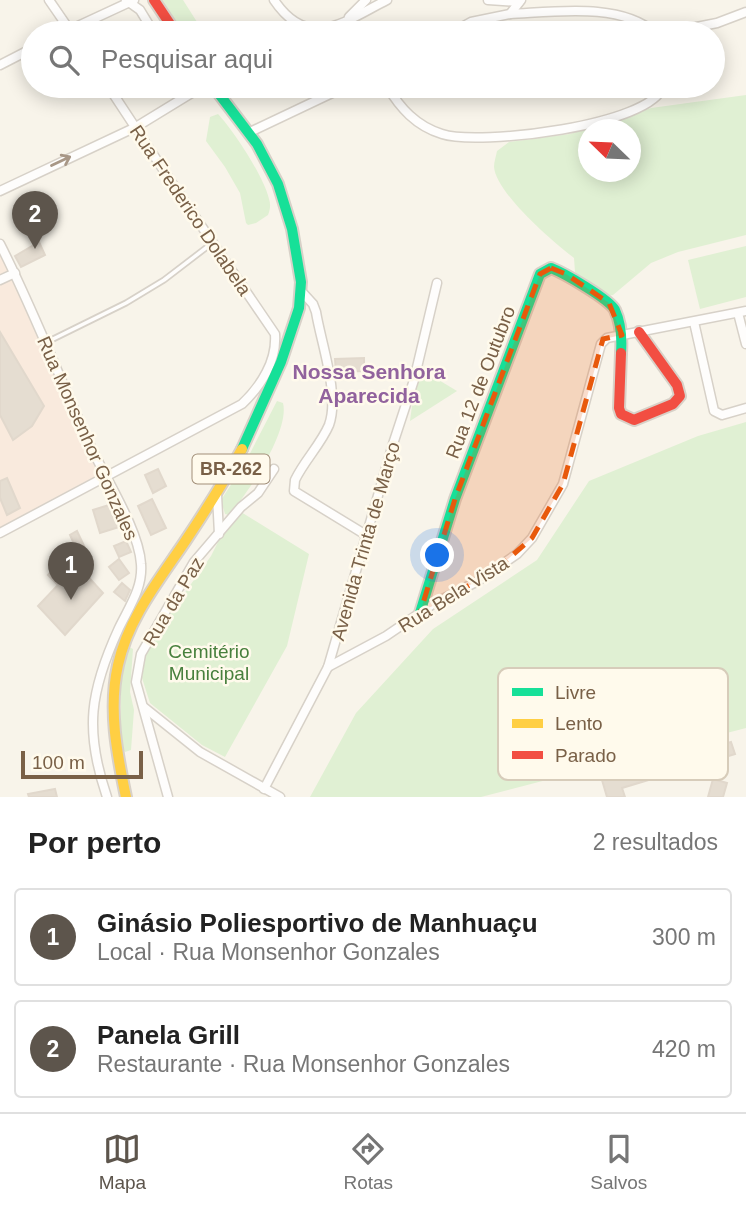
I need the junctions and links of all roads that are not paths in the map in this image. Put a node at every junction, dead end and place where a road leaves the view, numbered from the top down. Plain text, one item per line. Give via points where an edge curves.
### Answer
1 (49, 0) edge
2 (154, 0) edge
3 (274, 0) edge
4 (366, 0) edge
5 (387, 0) edge
6 (488, 0) edge
7 (129, 1) edge
8 (520, 1) edge
9 (746, 12) edge
10 (510, 14) junction
11 (61, 21) edge
12 (90, 21) edge
13 (147, 21) edge
14 (168, 21) edge
15 (292, 21) edge
16 (344, 21) edge
17 (348, 21) edge
18 (476, 21) edge
19 (637, 21) edge
20 (722, 21) edge
21 (21, 54) edge
22 (0, 65) edge
23 (116, 98) edge
24 (178, 98) edge
25 (224, 98) edge
26 (322, 98) edge
27 (396, 98) edge
28 (655, 98) edge
29 (136, 127) junction
30 (250, 132) junction
31 (0, 191) edge
32 (212, 243) junction
33 (0, 244) edge
34 (15, 273) junction
35 (0, 280) edge
36 (438, 283) dead end
37 (302, 292) junction
38 (742, 312) edge
39 (694, 323) junction
40 (639, 332) junction
41 (622, 335) junction
42 (45, 343) junction
43 (746, 344) edge
44 (746, 408) edge
45 (274, 469) dead end
46 (106, 478) junction
47 (217, 494) junction
48 (0, 533) edge
49 (219, 534) junction
50 (366, 535) junction
51 (179, 552) junction
52 (194, 562) junction
53 (420, 613) junction
54 (123, 633) junction
55 (328, 667) junction
56 (145, 708) junction
57 (264, 789) junction
58 (107, 797) edge
59 (126, 797) edge
60 (167, 797) edge
61 (280, 797) edge

1 - 11 street
2 - 14 main road
3 - 15 street
4 - 16 street
5 - 17 street
6 - 8 street
7 - 12 street
7 - 13 street
8 - 10 street
9 - 20 street
10 - 18 street
10 - 19 street via 607,12
21 - 22 street
23 - 29 street, Rua Frederico Dolabela
24 - 29 street
25 - 30 main road, BR-262
26 - 30 street
27 - 28 street via 423,125 442,134 479,139 572,128 619,116
31 -> 29 street
29 - 32 street, Rua Frederico Dolabela
30 - 37 main road, BR-262 via 275,173 287,207
32 - 42 lane via 126,303
32 - 46 street, Rua Frederico Dolabela via 275,334 272,359 258,388 242,404
33 - 34 street, Rua Monsenhor Gonzales
34 - 35 street
34 - 42 street, Rua Monsenhor Gonzales
36 - 50 street, Avenida Trinta de Março via 414,380
37 - 47 main road, BR-262 via 278,373
37 - 50 street via 316,312 332,409 329,425 293,486 299,496
38 - 39 street
38 - 43 street
39 - 40 street
39 - 44 street via 712,407 722,415
40 - 41 street
40 - 41 main road via 680,396 673,404 634,420 619,408
41 - 53 street, Rua Bela Vista via 601,344 562,484 532,538 493,572
41 - 53 main road, Rua 12 de Outubro via 609,303 566,274 551,268 540,274 455,499
42 - 46 street, Rua Monsenhor Gonzales
45 - 49 street, Rua da Paz
46 - 48 street
46 - 54 street, Rua Monsenhor Gonzales via 129,524 141,564 140,584
47 - 49 street
47 - 51 main road, BR-262
49 - 52 street, Rua da Paz
50 - 55 street, Avenida Trinta de Março
51 - 52 street
51 - 54 main road, BR-262
52 - 56 street, Rua da Paz via 141,654 136,682
53 - 55 street, Rua Bela Vista
54 - 58 street, Rua Monsenhor Gonzales via 97,682 92,707 98,765
54 - 59 main road, BR-262 via 114,697 115,740
55 - 57 street, Avenida Trinta de Março
56 - 57 street via 200,752
56 - 60 street, Rua da Paz
57 - 61 street

